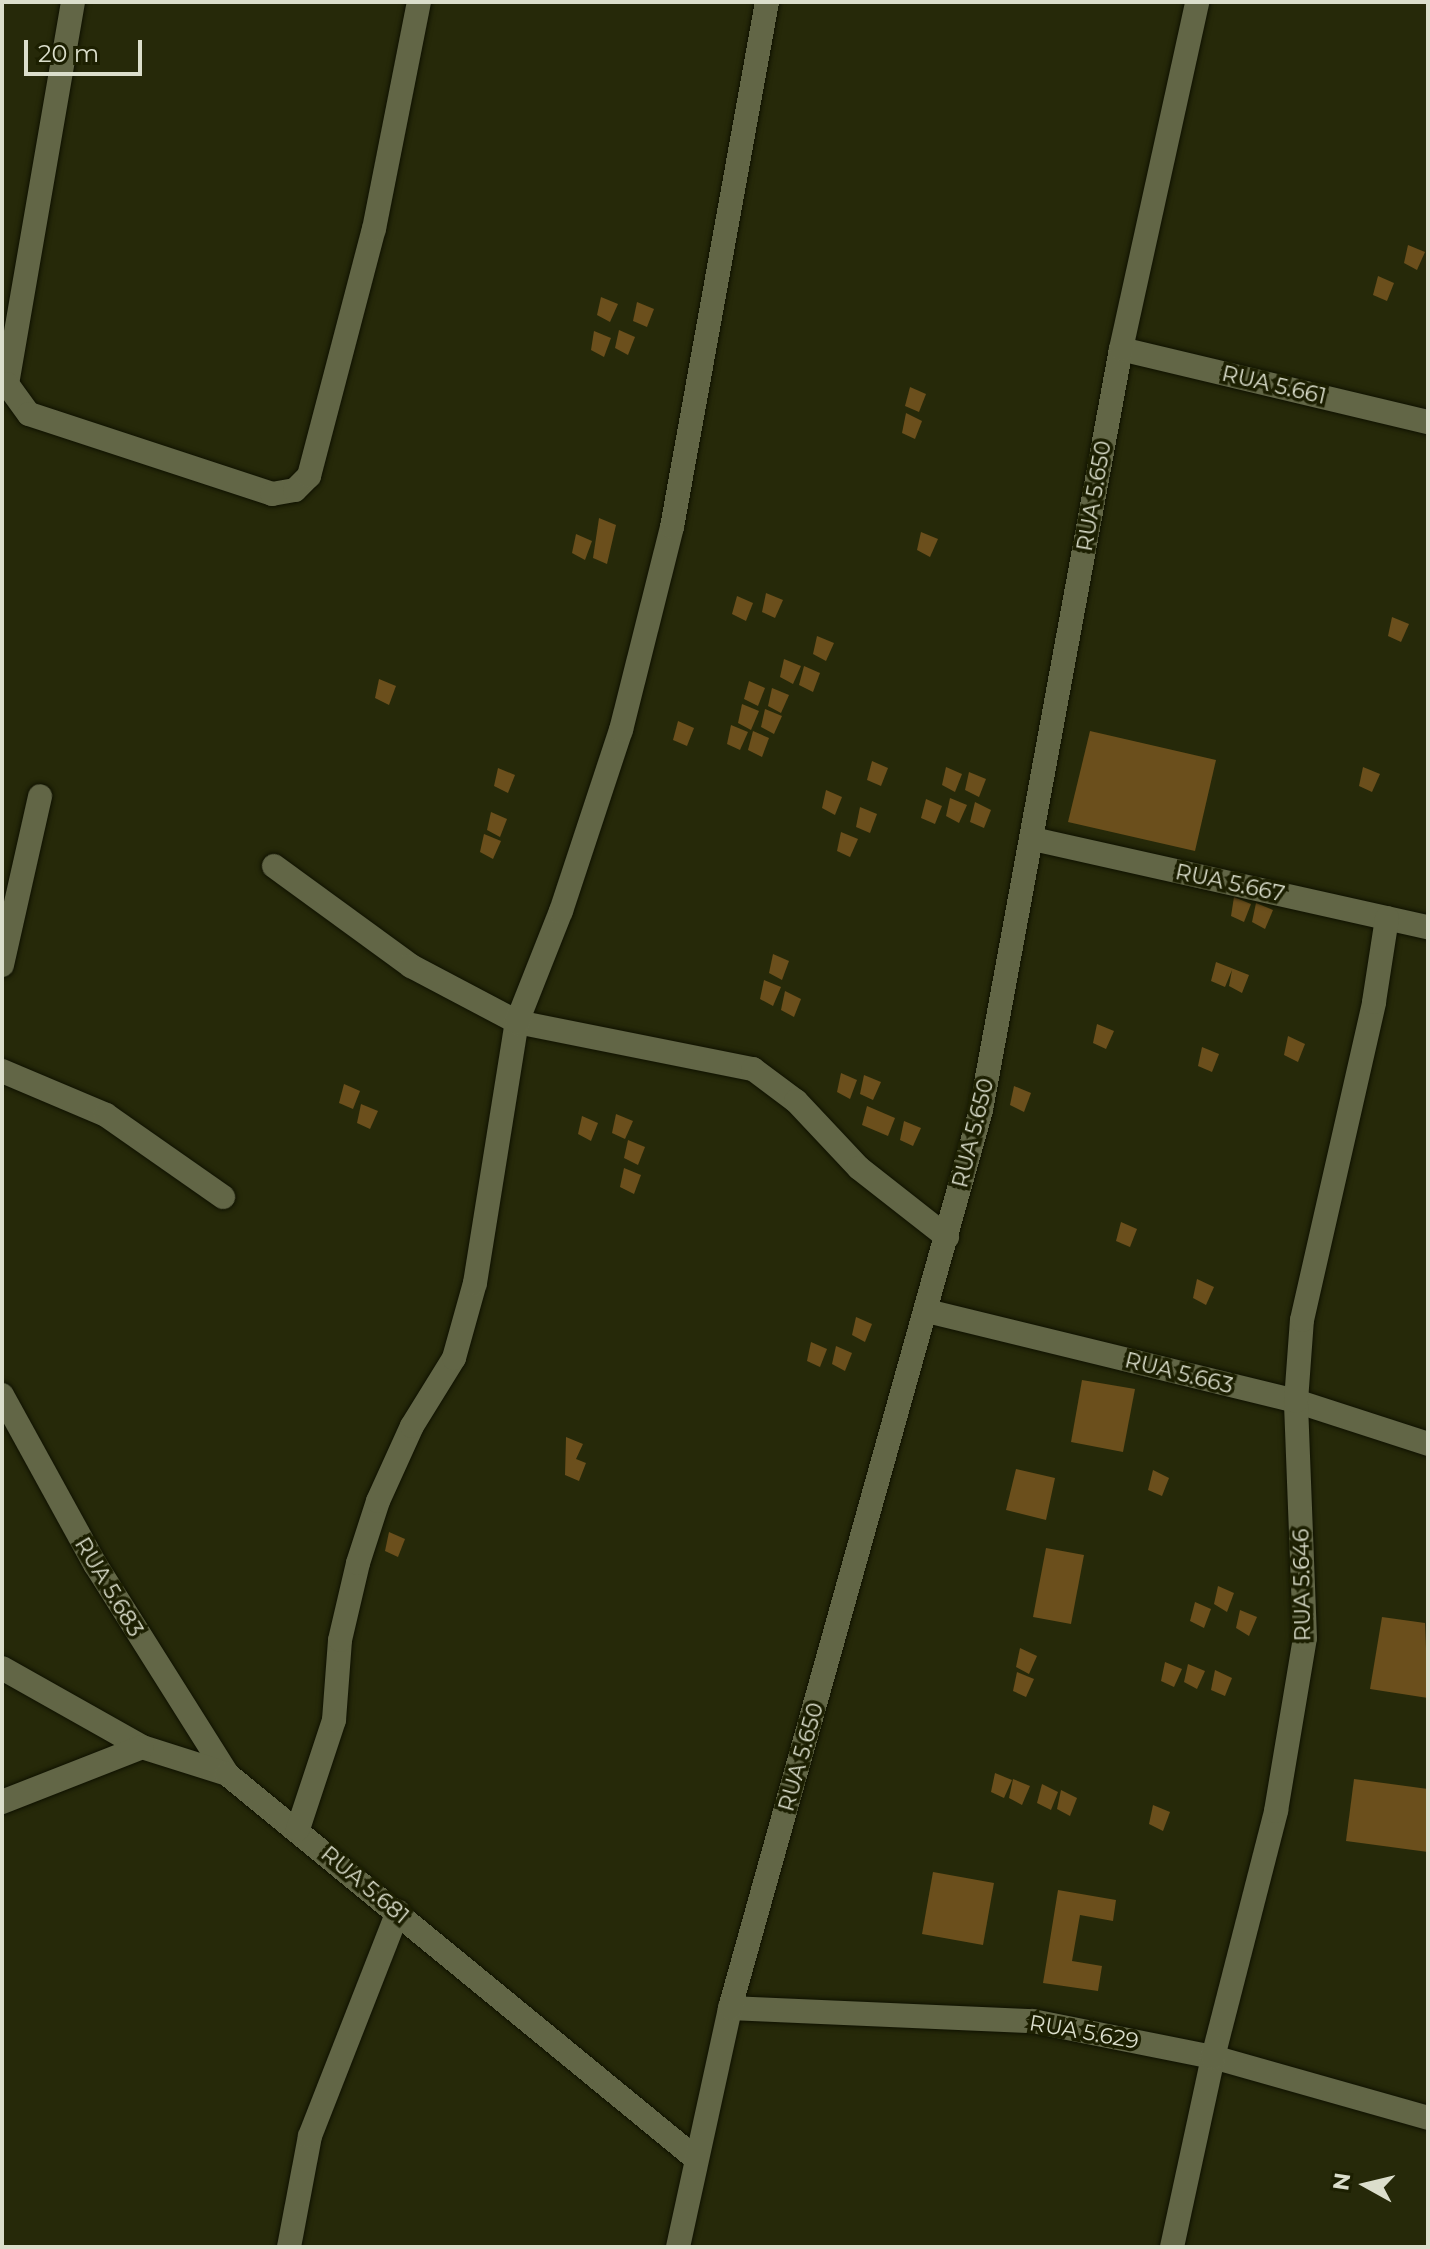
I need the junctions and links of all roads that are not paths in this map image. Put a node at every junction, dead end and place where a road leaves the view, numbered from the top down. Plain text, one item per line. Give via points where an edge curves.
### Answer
1 (73, 2) edge
2 (419, 2) edge
3 (767, 2) edge
4 (1197, 2) edge
5 (1121, 349) junction
6 (1428, 422) edge
7 (40, 796) dead end
8 (1033, 839) junction
9 (274, 866) dead end
10 (1387, 918) junction
11 (1428, 927) edge
12 (2, 965) edge
13 (517, 1022) junction
14 (2, 1071) edge
15 (223, 1197) dead end
16 (947, 1237) junction
17 (927, 1311) junction
18 (2, 1395) edge
19 (1296, 1401) junction
20 (1428, 1444) edge
21 (2, 1668) edge
22 (142, 1747) junction
23 (227, 1774) junction
24 (2, 1802) edge
25 (298, 1829) junction
26 (398, 1912) junction
27 (730, 2008) junction
28 (1213, 2057) junction
29 (1428, 2118) edge
30 (694, 2157) junction
31 (289, 2247) edge
32 (678, 2247) edge
33 (1172, 2247) edge

1 - 2 street via 7,384 29,414 272,494 295,490 309,476 374,229
3 - 13 street via 672,527 621,730 561,911
4 - 5 street, RUA 5.650
5 - 6 street, RUA 5.661
5 - 8 street, RUA 5.650
7 - 12 street
8 - 10 street, RUA 5.667
8 - 16 street, RUA 5.650 via 981,1110
9 - 13 street via 411,966
10 - 11 street, RUA 5.667
10 - 19 street, RUA 5.646 via 1374,1002 1302,1320
13 - 16 street via 753,1069 796,1101 859,1168
13 - 25 street via 475,1283 454,1358 412,1426 378,1501 340,1640 334,1720
14 - 15 street via 106,1115
16 - 17 street, RUA 5.650
17 - 19 street, RUA 5.663
17 - 27 street, RUA 5.650
18 - 23 street, RUA 5.683 via 95,1564
19 - 20 street, RUA 5.663
19 - 28 street, RUA 5.646 via 1305,1638 1276,1811
21 - 22 street, RUA 5.681
22 - 23 street, RUA 5.681
22 - 24 street
23 - 25 street, RUA 5.681
25 - 26 street, RUA 5.681
26 - 30 street, RUA 5.681
26 - 31 street via 310,2136 292,2208
27 - 28 street, RUA 5.629 via 1033,2021
27 - 30 street, RUA 5.650
28 - 29 street, RUA 5.629
28 - 33 street, RUA 5.646
30 - 32 street, RUA 5.650

